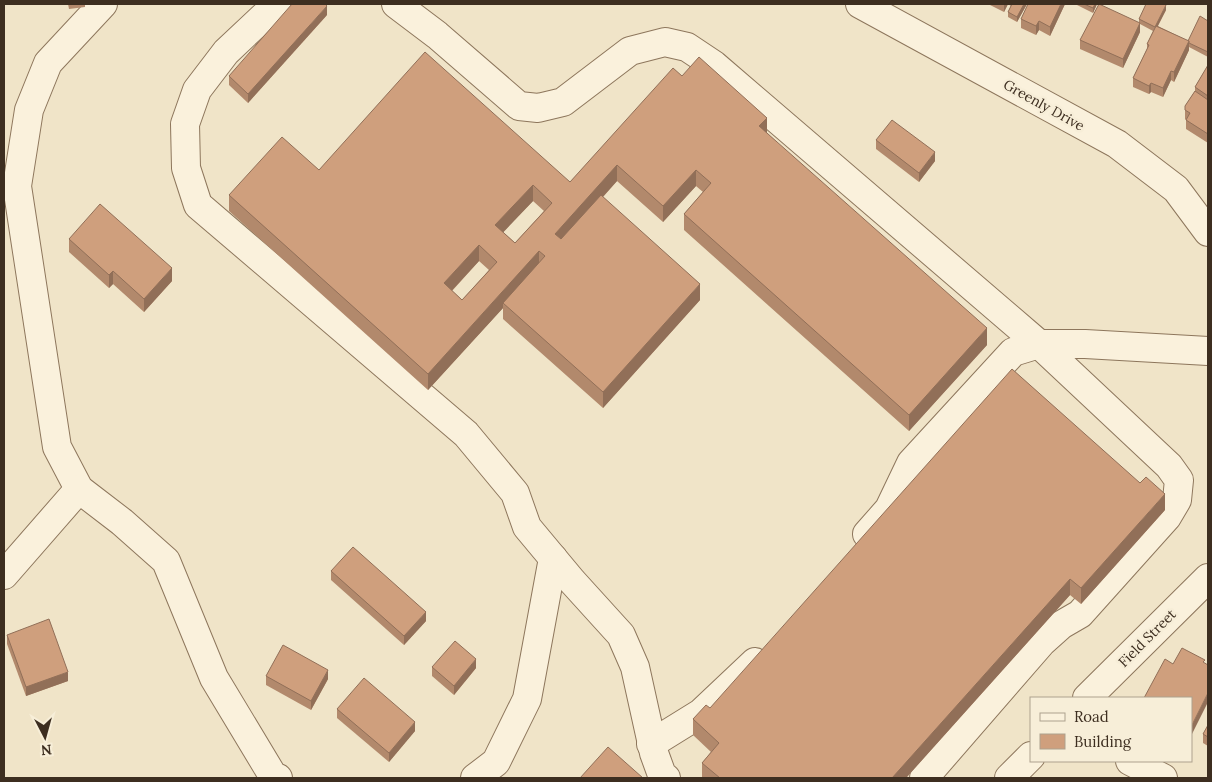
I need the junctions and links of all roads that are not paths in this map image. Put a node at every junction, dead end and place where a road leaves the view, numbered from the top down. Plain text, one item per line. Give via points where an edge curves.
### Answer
1 (103, 4) edge
2 (277, 4) edge
3 (396, 4) edge
4 (860, 4) edge
5 (1208, 232) edge
6 (1039, 344) junction
7 (1208, 351) edge
8 (79, 489) junction
9 (851, 553) edge
10 (553, 558) junction
11 (4, 575) edge
12 (1208, 578) edge
13 (774, 641) edge
14 (1088, 697) edge
15 (651, 744) junction
16 (1030, 757) edge
17 (1132, 762) edge
18 (278, 778) edge
19 (475, 778) edge
20 (666, 778) edge
21 (924, 778) edge
22 (1009, 778) edge
23 (1163, 778) edge

1 - 8 street via 48,63 29,110 17,186 57,448
2 - 10 street via 226,52 197,90 185,124 186,168 198,205 466,434 515,493 527,527
3 - 6 street via 519,106 538,108 563,102 630,51 665,42 687,47 714,65
4 - 5 street, Greenly Drive via 1116,144 1176,189
6 - 7 street
6 - 9 street via 1013,352 911,463 889,508
6 - 21 street via 1169,466 1179,480 1177,500 1167,517 1080,614 1042,642
8 - 11 street
8 - 18 street via 166,562 214,678 273,776
10 - 15 street via 621,635 635,667
10 - 19 street via 527,699 496,762
12 - 14 street, Field Street
13 - 15 street via 701,712
15 - 20 street
16 - 22 street
17 - 23 street

